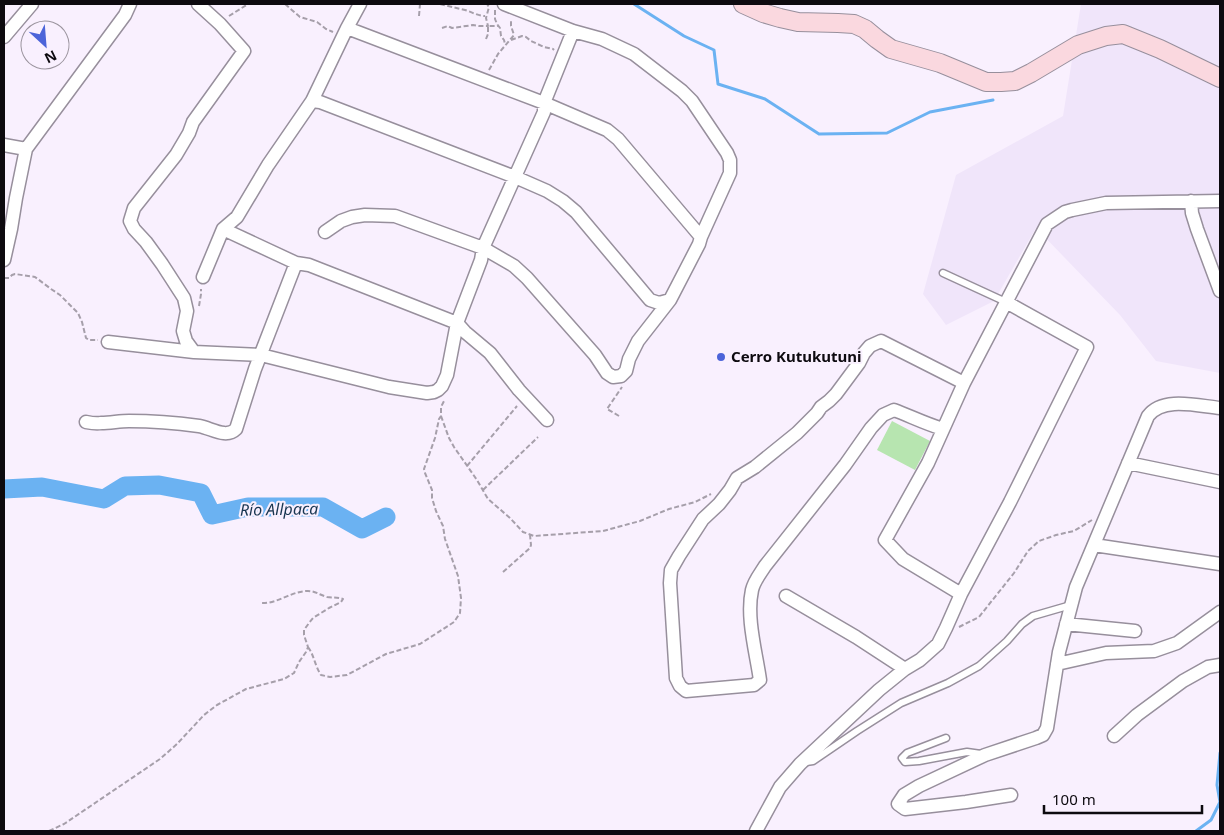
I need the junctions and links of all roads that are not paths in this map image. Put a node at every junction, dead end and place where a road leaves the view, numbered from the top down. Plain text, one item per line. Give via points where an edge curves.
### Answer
1 (32, 4) edge
2 (130, 4) edge
3 (198, 4) edge
4 (360, 4) edge
5 (743, 4) edge
6 (506, 6) edge
7 (347, 28) junction
8 (573, 31) junction
9 (4, 37) edge
10 (1220, 78) edge
11 (312, 101) junction
12 (544, 103) junction
13 (4, 145) edge
14 (26, 149) junction
15 (515, 177) junction
16 (1191, 201) junction
17 (1220, 201) edge
18 (223, 229) junction
19 (325, 232) dead end
20 (701, 237) junction
21 (483, 248) junction
22 (4, 260) edge
23 (296, 263) junction
24 (943, 274) dead end
25 (203, 277) dead end
26 (1220, 291) edge
27 (670, 300) junction
28 (1006, 302) junction
29 (457, 323) junction
30 (108, 342) road end
31 (194, 352) junction
32 (261, 356) junction
33 (964, 383) junction
34 (1220, 408) edge
35 (547, 420) dead end
36 (86, 422) dead end
37 (943, 429) junction
38 (1128, 463) junction
39 (1220, 482) edge
40 (1094, 545) junction
41 (1220, 564) edge
42 (961, 594) junction
43 (786, 596) dead end
44 (1072, 604) junction
45 (1220, 612) edge
46 (1066, 624) junction
47 (1135, 631) dead end
48 (1057, 664) junction
49 (1220, 665) edge
50 (905, 670) junction
51 (1114, 736) dead end
52 (946, 738) dead end
53 (985, 755) junction
54 (800, 764) junction
55 (1011, 795) dead end
56 (756, 831) edge

1 - 9 street
2 - 14 street
3 - 31 street via 244,51 193,122 176,155 134,208 130,221 184,298 187,311 183,330
4 - 7 street
5 - 10 street via 798,22 854,24 891,48 986,82 1015,80 1078,45 1123,34
6 - 8 street
7 - 11 street
7 - 12 street
8 - 12 street
8 - 20 street via 602,39 634,54 661,75 692,101 727,152 730,173
11 - 15 street
11 - 18 street via 237,217
12 - 15 street via 544,112
12 - 20 street via 607,130 618,139
13 - 14 street
14 - 22 street
15 - 21 street
15 - 27 street via 547,191 576,212 650,300 659,303
16 - 17 street
16 - 26 street via 1197,230
16 - 28 street via 1106,203 1065,212 1047,224
18 - 23 street
18 - 25 street
19 - 21 street via 352,217 395,216
20 - 27 street
21 - 27 street via 514,266 527,278 613,377 622,376 626,371 638,341
21 - 29 street
23 - 29 street via 309,265
23 - 32 street
24 - 28 lane
28 - 33 street
28 - 42 street via 1087,347
29 - 32 street via 442,386 427,393 389,388
29 - 35 street via 490,353
30 - 31 street
31 - 32 street
32 - 36 street via 232,433 167,423
33 - 37 street
33 - 37 street via 881,341 870,346 836,394 797,433 736,478 719,504 703,519 671,570 676,678 680,686 686,691 754,685 760,680 750,614 752,589 757,578 883,415 894,410
34 - 38 street via 1173,404 1157,407 1148,416
37 - 42 street via 928,464 885,540 904,558
38 - 39 street
38 - 40 street
40 - 41 street
40 - 44 street
42 - 50 street via 938,644
43 - 50 street
44 - 46 street
44 - 54 lane via 1033,616 979,666 901,703 813,761
45 - 48 street via 1177,643 1154,651 1106,653
46 - 47 street
46 - 48 street
48 - 53 street via 1047,728 1042,735
49 - 51 street via 1208,667 1183,681
50 - 54 street
52 - 53 lane via 902,758 905,762 967,752
53 - 55 street via 919,786 904,795 898,804 905,809
54 - 56 street via 780,787

